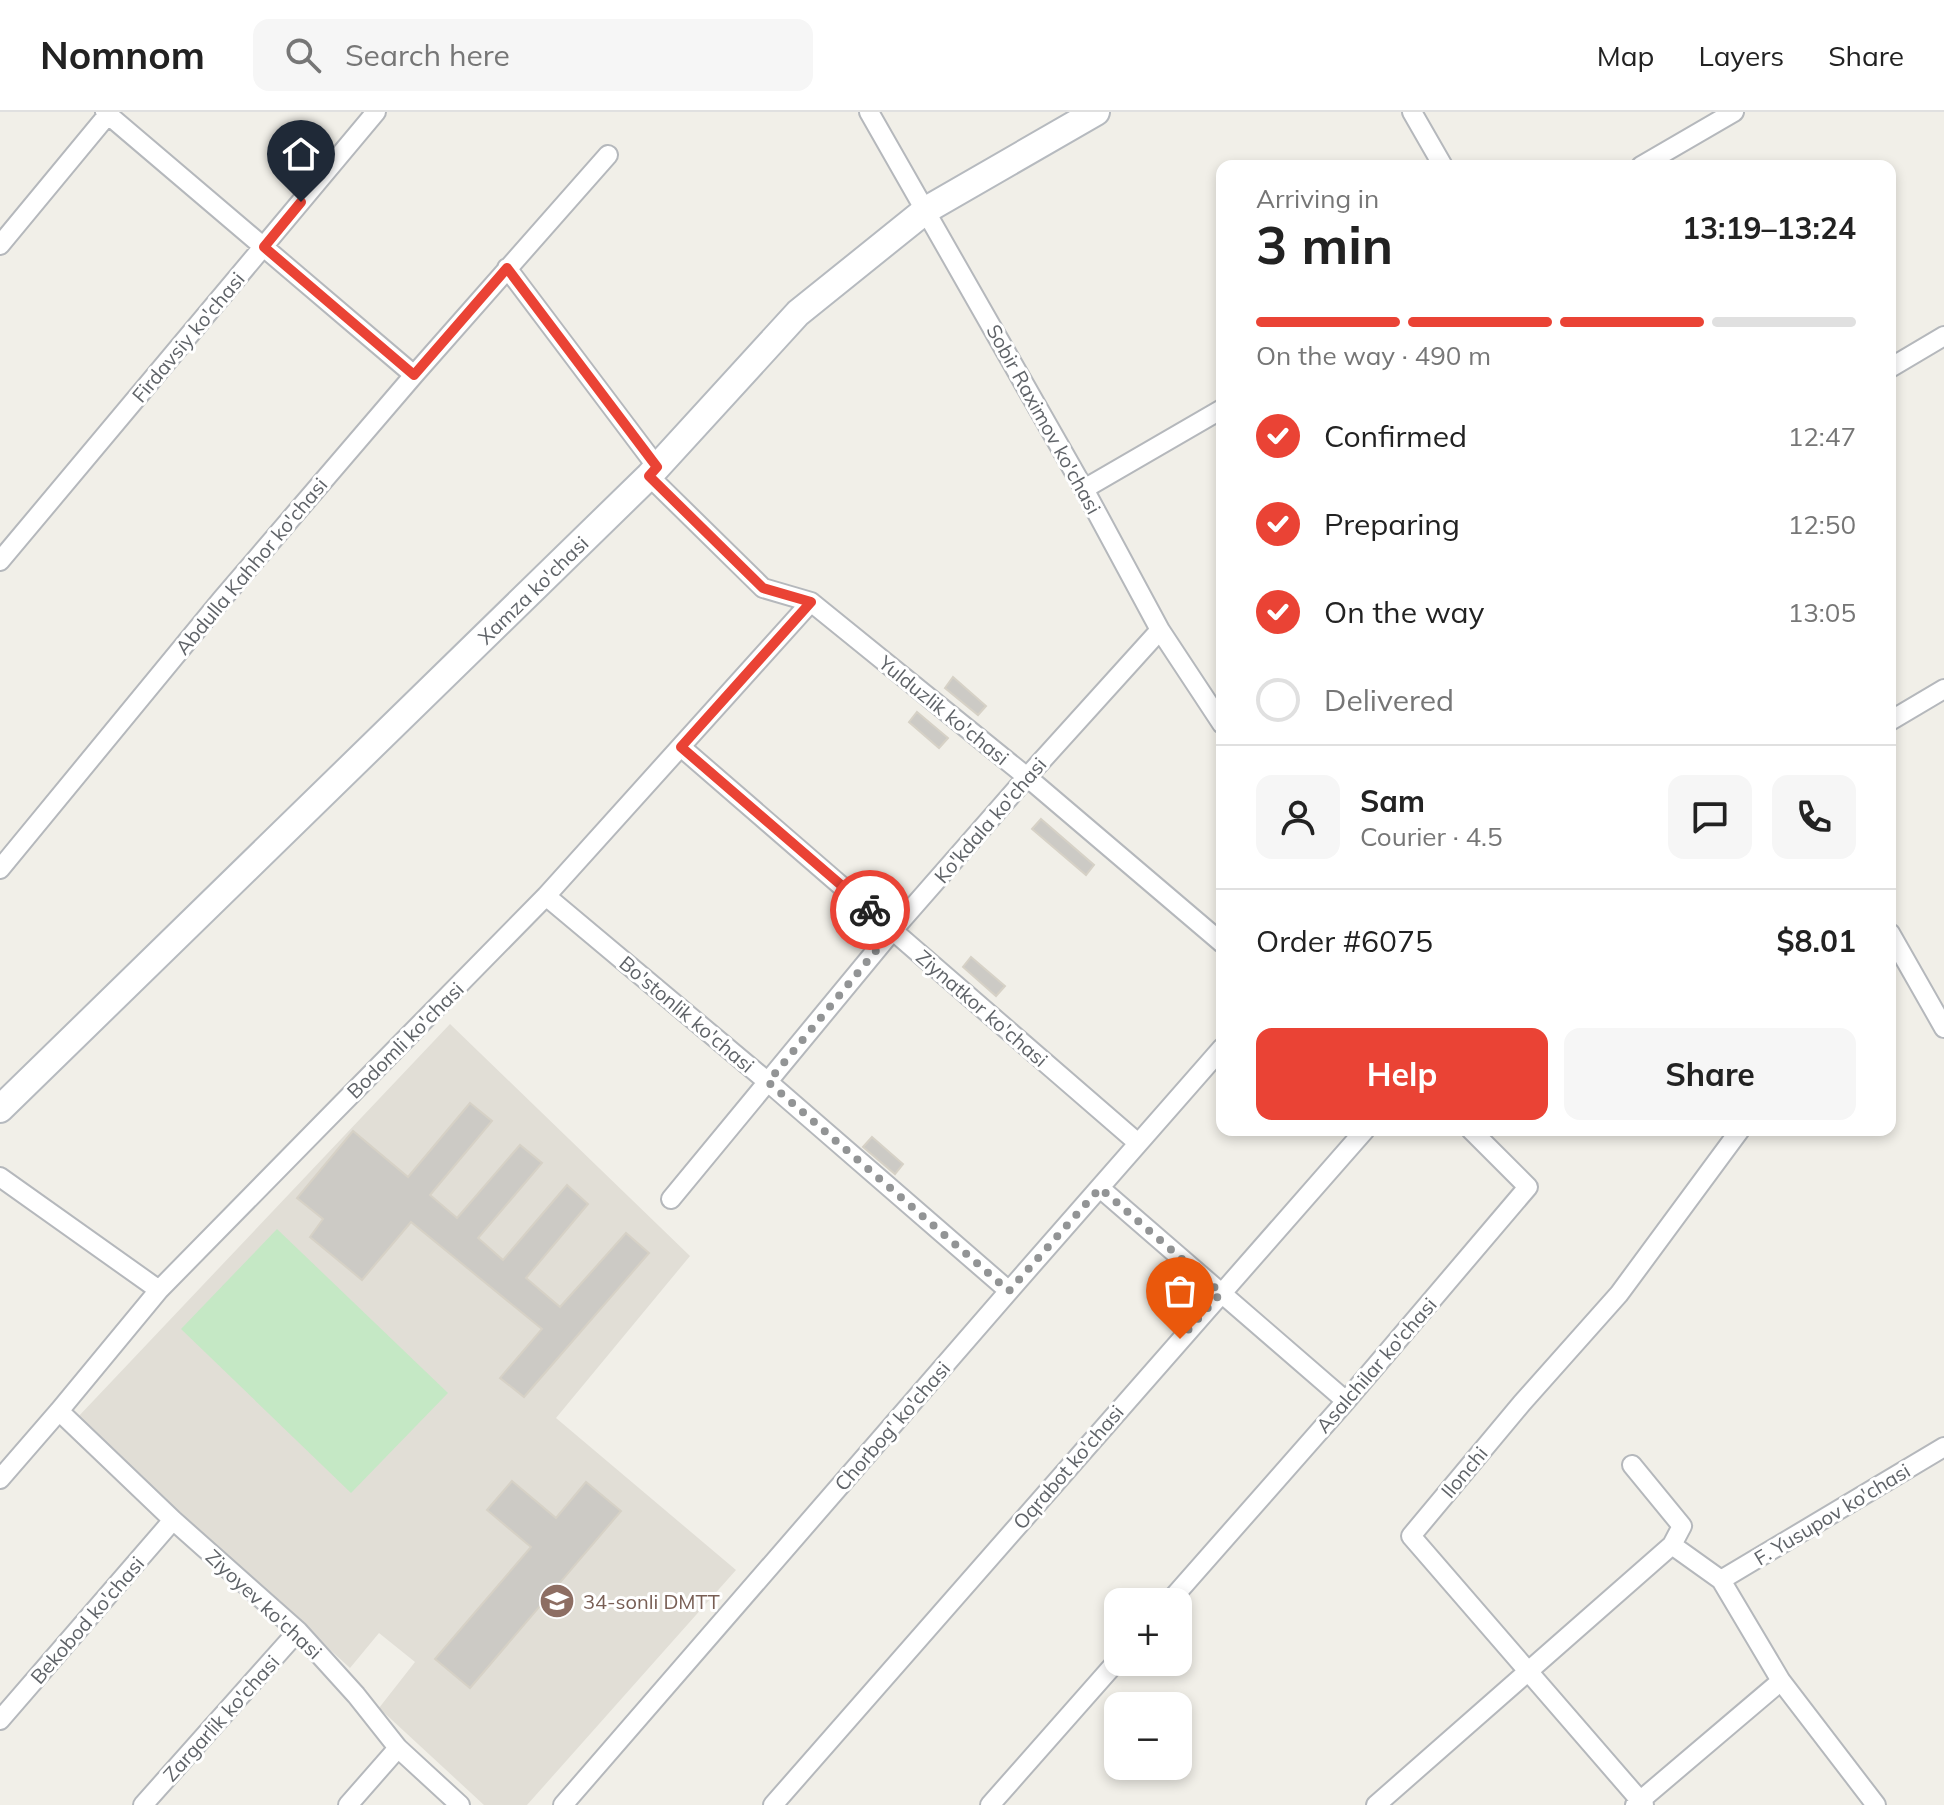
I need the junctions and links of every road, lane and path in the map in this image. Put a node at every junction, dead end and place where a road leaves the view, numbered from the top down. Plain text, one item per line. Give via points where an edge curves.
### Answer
1 (376, 112) edge
2 (869, 112) edge
3 (1096, 112) edge
4 (1412, 112) edge
5 (1734, 112) edge
6 (107, 113) edge
7 (608, 155) dead end
8 (1440, 160) edge
9 (1651, 160) edge
10 (926, 210) junction
11 (0, 245) edge
12 (264, 247) junction
13 (507, 268) junction
14 (1944, 336) edge
15 (1896, 364) edge
16 (414, 375) junction
17 (1216, 412) edge
18 (653, 471) junction
19 (1084, 489) junction
20 (0, 561) edge
21 (811, 602) junction
22 (1160, 630) junction
23 (1944, 689) edge
24 (1216, 715) edge
25 (1896, 717) edge
26 (681, 747) junction
27 (1027, 777) junction
28 (0, 869) edge
29 (546, 896) junction
30 (893, 930) junction
31 (1216, 938) edge
32 (1896, 944) edge
33 (1944, 1028) edge
34 (1216, 1055) edge
35 (768, 1082) junction
36 (0, 1109) edge
37 (1360, 1136) edge
38 (1477, 1136) edge
39 (1736, 1136) edge
40 (1138, 1143) junction
41 (0, 1177) edge
42 (1100, 1188) junction
43 (671, 1199) dead end
44 (159, 1290) junction
45 (1009, 1291) junction
46 (1221, 1293) junction
47 (1346, 1401) junction
48 (59, 1411) junction
49 (1944, 1447) edge
50 (1632, 1465) dead end
51 (0, 1479) edge
52 (173, 1520) junction
53 (1672, 1545) junction
54 (1721, 1580) junction
55 (1181, 1588) edge
56 (298, 1631) junction
57 (1528, 1670) junction
58 (1104, 1676) edge
59 (1781, 1681) junction
60 (0, 1720) edge
61 (398, 1748) junction
62 (1639, 1804) edge
63 (143, 1805) edge
64 (348, 1805) edge
65 (460, 1805) edge
66 (563, 1805) edge
67 (773, 1805) edge
68 (990, 1805) edge
69 (1376, 1805) edge
70 (1876, 1805) edge

1 - 12 street, Firdavsiy ko'chasi
2 - 10 street, Sobir Raximov ko'chasi
3 - 10 main road, Xamza ko'chasi
4 - 8 street
5 - 9 street
6 - 11 street
6 - 12 street
7 - 13 street, Abdulla Kahhor ko'chasi
10 - 18 main road, Xamza ko'chasi via 798,313
10 - 19 street, Sobir Raximov ko'chasi
12 - 16 street
12 - 20 street, Firdavsiy ko'chasi
13 - 16 street, Abdulla Kahhor ko'chasi
13 - 18 street
14 - 15 street
16 - 28 street, Abdulla Kahhor ko'chasi
17 - 19 street
18 - 21 street via 763,588
18 - 36 main road, Xamza ko'chasi
19 - 22 street, Sobir Raximov ko'chasi
21 - 26 street, Bodomli ko'chasi
21 - 27 street, Yulduzlik ko'chasi
22 - 24 street, Sobir Raximov ko'chasi
22 - 27 street, Ko'kdala ko'chasi
23 - 25 street
26 - 29 street, Bodomli ko'chasi
26 - 30 street, Ziynatkor ko'chasi
27 - 30 street, Ko'kdala ko'chasi
27 - 31 street, Yulduzlik ko'chasi
29 - 35 street, Bo'stonlik ko'chasi
29 - 44 street, Bodomli ko'chasi
30 - 35 street, Ko'kdala ko'chasi
30 - 40 street, Ziynatkor ko'chasi
32 - 33 street
34 - 40 street, Chorbog' ko'chasi
35 - 43 street, Ko'kdala ko'chasi
35 - 45 street, Bo'stonlik ko'chasi
37 - 46 street, Oqrabot ko'chasi
38 - 47 street, Asalchilar ko'chasi via 1528,1187
39 - 57 street, Ilonchi via 1619,1294 1411,1536
40 - 42 street, Chorbog' ko'chasi
41 - 44 street
42 - 45 street, Chorbog' ko'chasi
42 - 46 street
44 - 48 street, Bodomli ko'chasi
45 - 66 street, Chorbog' ko'chasi
46 - 47 street
46 - 67 street, Oqrabot ko'chasi
47 - 55 street, Asalchilar ko'chasi
48 - 51 street, Bodomli ko'chasi
48 - 52 street, Ziyoyev ko'chasi
49 - 54 street, F. Yusupov ko'chasi
50 - 53 street via 1682,1526
52 - 56 street, Ziyoyev ko'chasi
52 - 60 street, Bekobod ko'chasi
53 - 54 street
53 - 57 street
54 - 59 street
56 - 61 street, Ziyoyev ko'chasi
56 - 63 street, Zargarlik ko'chasi
57 - 62 street, Ilonchi
57 - 69 street
58 - 68 street
59 - 62 street
59 - 70 street
61 - 64 street
61 - 65 street, Ziyoyev ko'chasi

